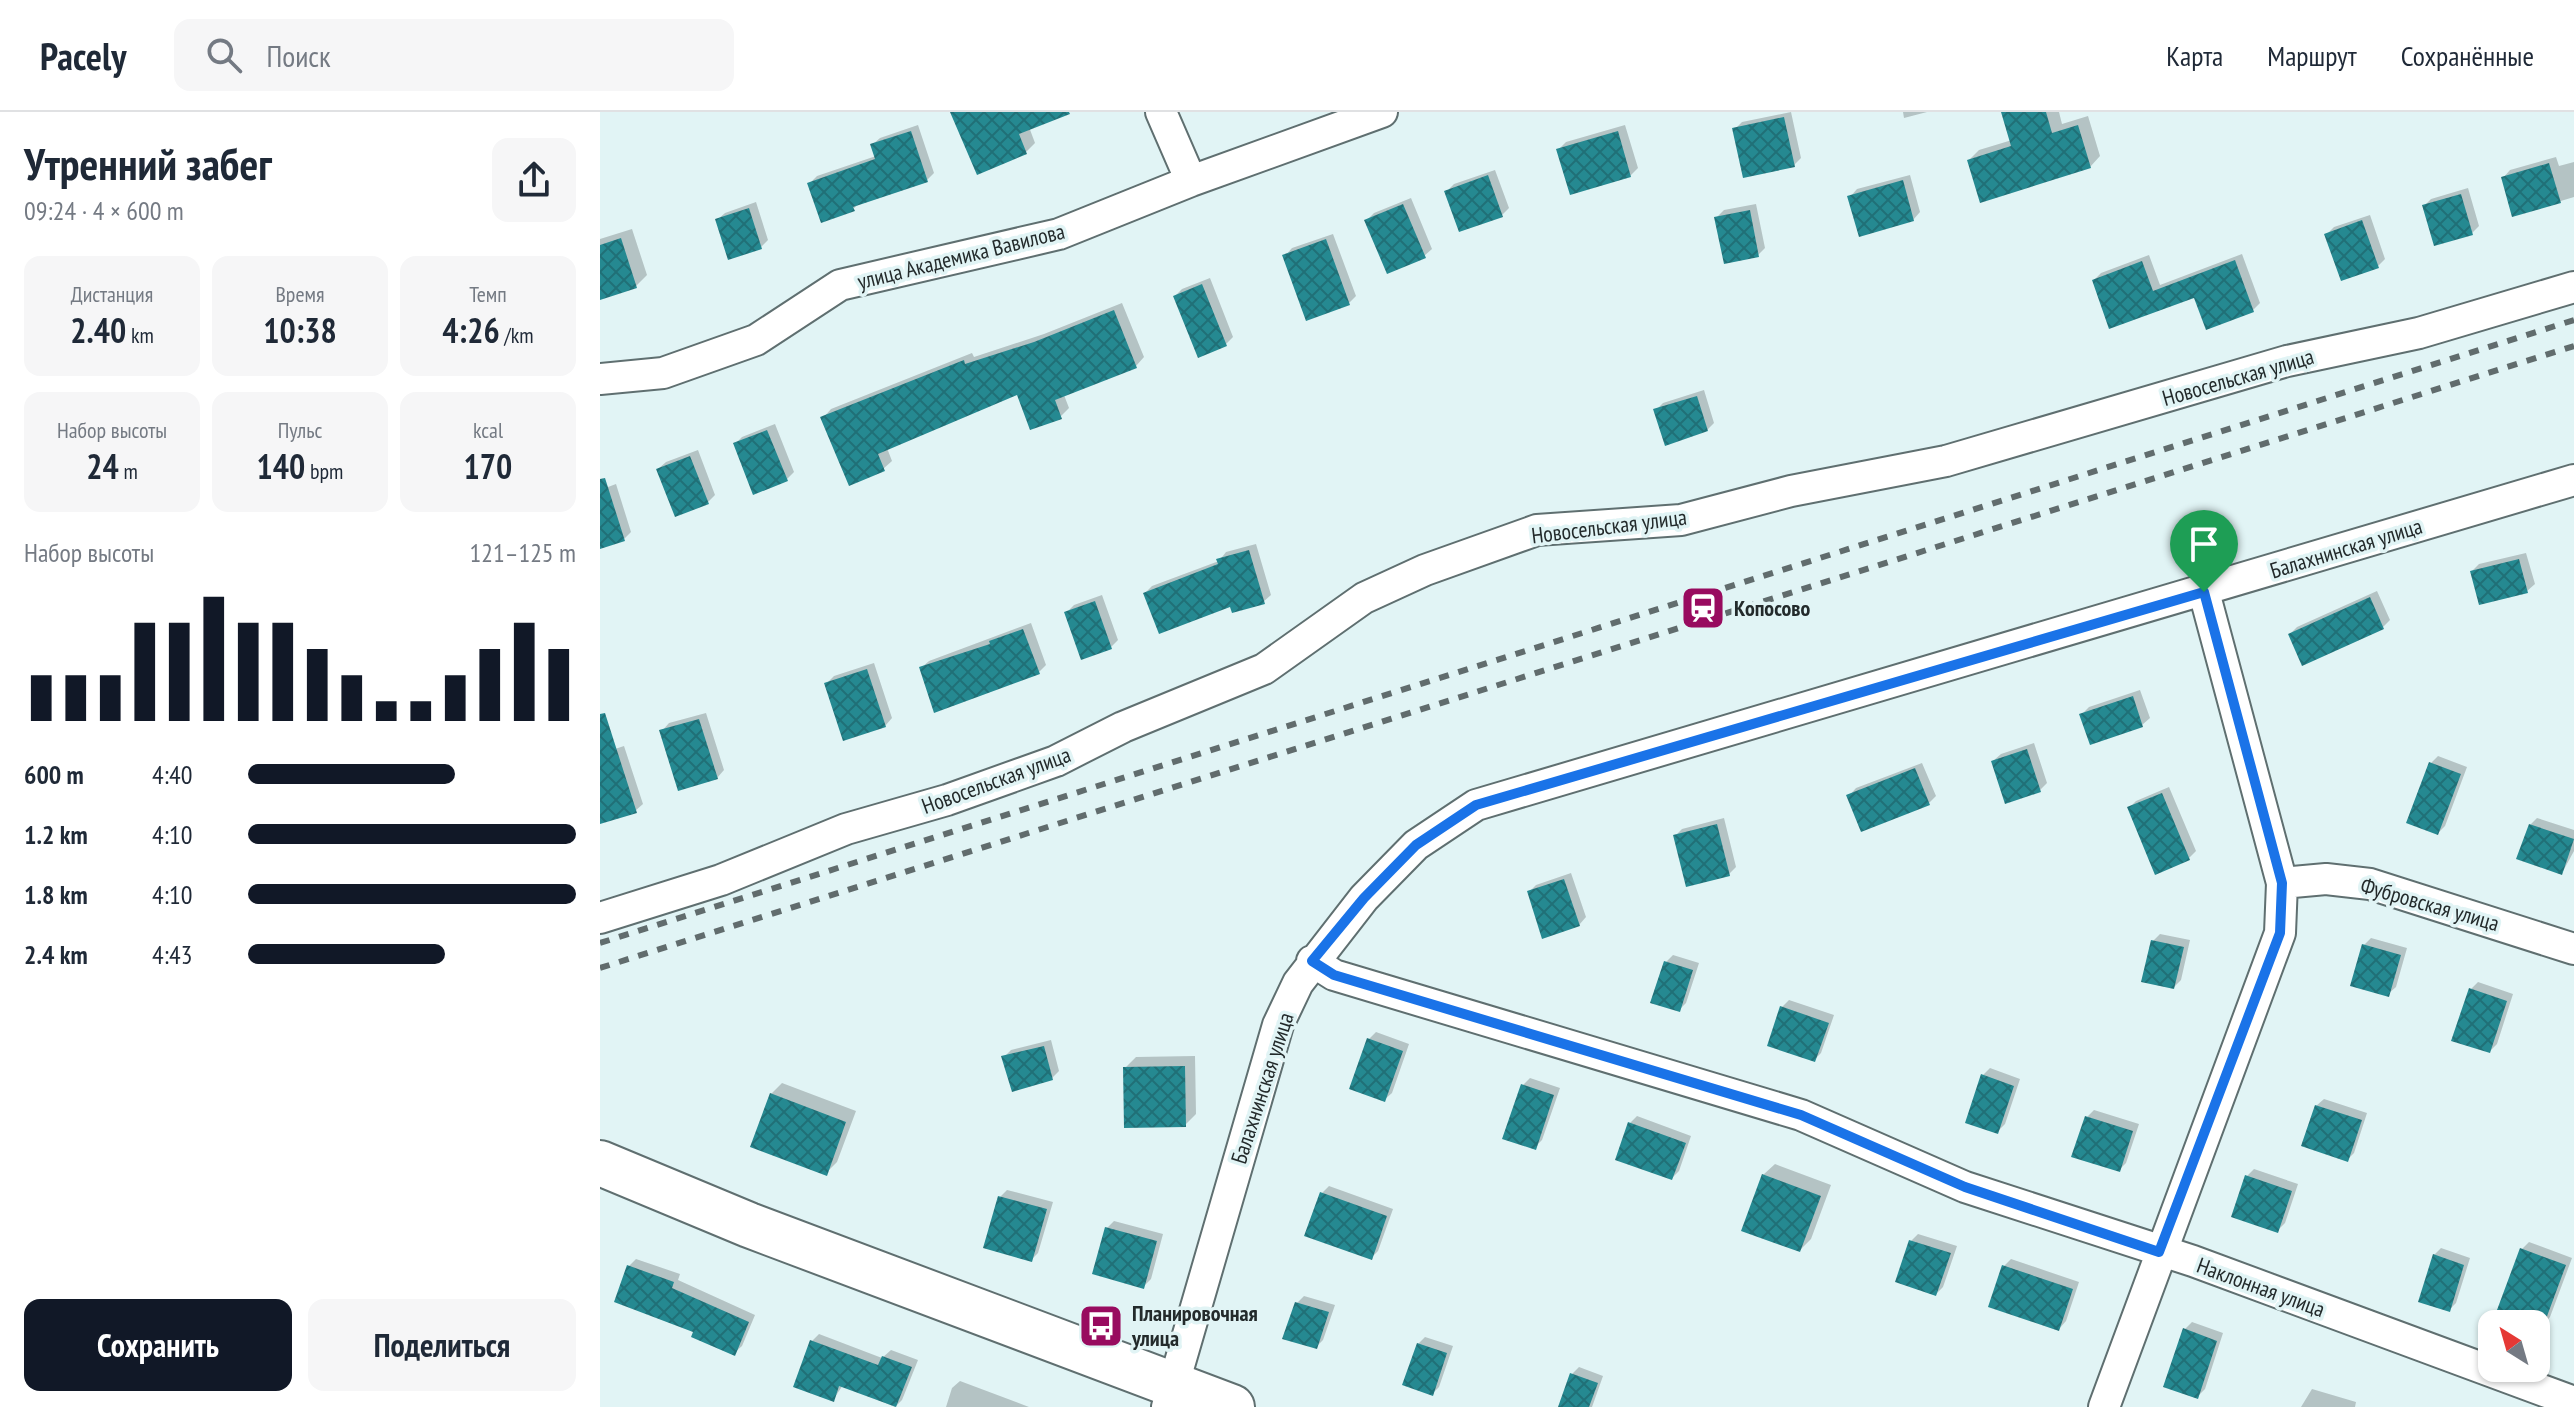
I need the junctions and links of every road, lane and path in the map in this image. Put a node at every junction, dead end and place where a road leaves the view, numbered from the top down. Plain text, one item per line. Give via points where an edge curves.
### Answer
1 (1161, 112) edge
2 (1382, 112) edge
3 (1191, 181) junction
4 (2574, 287) edge
5 (600, 379) edge
6 (2574, 480) edge
7 (2204, 592) junction
8 (2282, 883) junction
9 (600, 918) edge
10 (2574, 949) edge
11 (1312, 961) junction
12 (600, 1163) edge
13 (2159, 1252) junction
14 (1170, 1396) edge
15 (2574, 1402) edge
16 (1232, 1407) edge
17 (2104, 1407) edge

1 - 3 street
2 - 3 street, улица Академика Вавилова
3 - 5 street, улица Академика Вавилова via 1059,234 840,285 756,340 663,373
4 - 9 street, Новосельская улица via 2419,333 2287,361 1946,461 1791,491 1681,520 1537,530 1364,598 1264,669 1056,761 846,829 721,880
6 - 7 street, Балахнинская улица
7 - 8 street
7 - 11 street, Балахнинская улица via 1476,805 1416,845
8 - 10 street, Фубровская улица via 2326,879 2370,884
8 - 13 street via 2280,933
11 - 13 street, Наклонная улица via 1334,975 1801,1115 1965,1187
11 - 14 street, Балахнинская улица via 1278,1025
12 - 14 main road
13 - 15 street, Наклонная улица
13 - 17 street
14 - 16 main road

